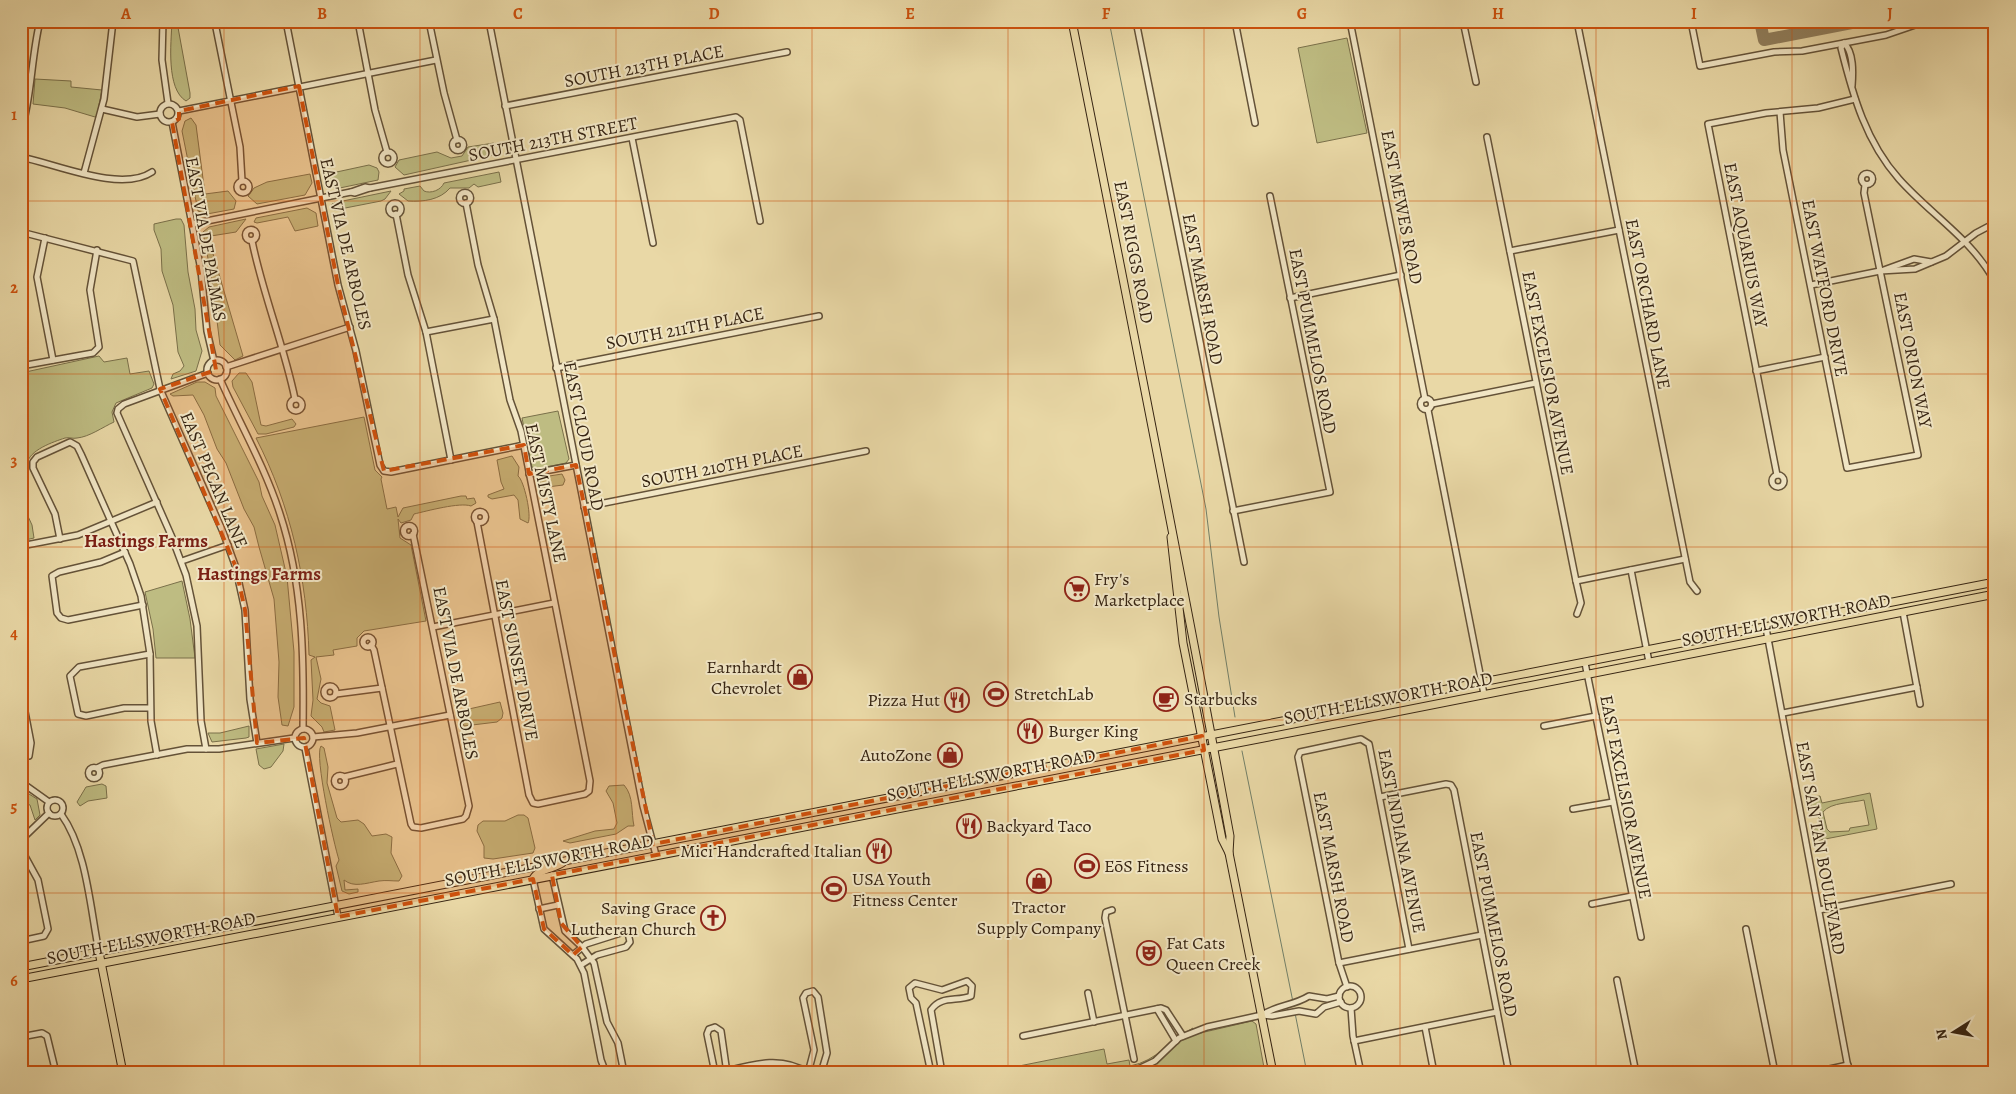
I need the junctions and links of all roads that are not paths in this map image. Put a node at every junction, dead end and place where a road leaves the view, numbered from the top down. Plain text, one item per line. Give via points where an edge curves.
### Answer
1 (40, 21) edge
2 (113, 21) edge
3 (162, 21) edge
4 (286, 21) edge
5 (358, 21) edge
6 (429, 21) edge
7 (489, 21) edge
8 (1072, 21) edge
9 (1136, 21) edge
10 (1235, 21) edge
11 (1350, 21) edge
12 (1463, 21) edge
13 (1577, 21) edge
14 (1691, 21) edge
15 (1927, 21) edge
16 (214, 22) edge
17 (1844, 42) junction
18 (787, 52) dead end
19 (436, 60) junction
20 (368, 73) junction
21 (1476, 82) dead end
22 (299, 86) junction
23 (1855, 99) junction
24 (230, 101) junction
25 (168, 103) junction
26 (506, 106) junction
27 (102, 109) junction
28 (179, 111) junction
29 (1780, 112) junction
30 (160, 114) junction
31 (172, 122) junction
32 (1255, 123) dead end
33 (21, 132) edge
34 (1487, 137) dead end
35 (632, 138) junction
36 (457, 140) dead end
37 (387, 152) dead end
38 (21, 157) edge
39 (516, 159) junction
40 (84, 172) junction
41 (152, 172) dead end
42 (242, 181) dead end
43 (1865, 185) dead end
44 (1270, 196) dead end
45 (320, 198) junction
46 (466, 203) dead end
47 (396, 214) dead end
48 (760, 220) dead end
49 (1995, 223) edge
50 (192, 224) junction
51 (1619, 230) junction
52 (21, 232) edge
53 (45, 238) junction
54 (252, 241) dead end
55 (652, 242) dead end
56 (1966, 242) junction
57 (97, 250) junction
58 (1510, 251) junction
59 (1910, 262) junction
60 (1931, 262) junction
61 (1911, 269) junction
62 (1880, 271) junction
63 (1401, 275) junction
64 (1995, 282) edge
65 (1811, 285) junction
66 (1290, 298) junction
67 (819, 316) dead end
68 (494, 319) junction
69 (350, 327) junction
70 (426, 332) junction
71 (284, 348) junction
72 (1825, 357) junction
73 (53, 360) junction
74 (214, 360) junction
75 (21, 366) edge
76 (226, 366) junction
77 (556, 368) junction
78 (1756, 371) junction
79 (208, 373) junction
80 (220, 379) junction
81 (1536, 383) junction
82 (160, 389) junction
83 (294, 399) dead end
84 (1426, 399) junction
85 (1432, 404) junction
86 (1428, 410) junction
87 (524, 445) junction
88 (866, 451) dead end
89 (451, 460) junction
90 (576, 465) junction
91 (1847, 468) joint
92 (529, 474) junction
93 (1777, 475) dead end
94 (1165, 489) junction
95 (157, 502) junction
96 (584, 507) junction
97 (1233, 511) junction
98 (112, 521) junction
99 (477, 522) dead end
100 (413, 534) dead end
101 (60, 539) junction
102 (228, 545) junction
103 (21, 546) edge
104 (125, 552) junction
105 (1685, 559) junction
106 (182, 561) junction
107 (1244, 562) dead end
108 (1631, 570) junction
109 (1576, 580) junction
110 (1995, 582) edge
111 (1697, 591) dead end
112 (1995, 594) edge
113 (554, 603) junction
114 (143, 605) junction
115 (1903, 612) junction
116 (494, 614) junction
117 (1577, 614) dead end
118 (433, 627) junction
119 (1766, 628) junction
120 (1768, 639) junction
121 (371, 646) dead end
122 (1647, 651) junction
123 (150, 654) junction
124 (1649, 662) junction
125 (1585, 663) junction
126 (1588, 674) junction
127 (1482, 683) junction
128 (1917, 687) junction
129 (382, 688) junction
130 (21, 691) edge
131 (336, 694) dead end
132 (1484, 694) junction
133 (1920, 704) dead end
134 (150, 708) junction
135 (1783, 713) junction
136 (450, 715) junction
137 (1596, 716) junction
138 (1544, 726) dead end
139 (390, 727) junction
140 (303, 729) junction
141 (1210, 734) junction
142 (1202, 736) junction
143 (313, 737) junction
144 (294, 738) junction
145 (1366, 740) joint
146 (257, 743) junction
147 (305, 748) junction
148 (1214, 748) junction
149 (206, 749) junction
150 (1204, 750) junction
151 (157, 754) junction
152 (29, 756) dead end
153 (397, 764) junction
154 (97, 768) dead end
155 (344, 776) dead end
156 (21, 782) edge
157 (933, 789) junction
158 (1380, 797) junction
159 (935, 801) junction
160 (49, 802) junction
161 (1613, 802) junction
162 (533, 803) joint
163 (1573, 809) dead end
164 (49, 813) junction
165 (814, 813) junction
166 (61, 814) junction
167 (817, 824) junction
168 (21, 840) edge
169 (653, 844) junction
170 (21, 849) edge
171 (1229, 853) junction
172 (656, 855) junction
173 (564, 861) junction
174 (552, 875) junction
175 (533, 879) junction
176 (1951, 884) dead end
177 (1632, 896) junction
178 (1592, 904) dead end
179 (558, 905) junction
180 (336, 906) junction
181 (539, 909) junction
182 (1112, 910) dead end
183 (1819, 910) junction
184 (338, 918) junction
185 (1746, 929) dead end
186 (1482, 935) junction
187 (1641, 937) dead end
188 (21, 941) edge
189 (582, 947) junction
190 (1409, 949) junction
191 (99, 952) junction
192 (573, 955) junction
193 (591, 958) junction
194 (102, 963) junction
195 (1339, 963) junction
196 (581, 965) junction
197 (21, 967) edge
198 (21, 979) edge
199 (1617, 980) dead end
200 (1347, 987) junction
201 (1088, 993) dead end
202 (1339, 996) junction
203 (1341, 1002) junction
204 (1351, 1008) junction
205 (1157, 1009) junction
206 (1497, 1012) junction
207 (1262, 1015) junction
208 (1125, 1016) junction
209 (1172, 1020) junction
210 (1094, 1022) junction
211 (1166, 1024) junction
212 (1425, 1027) junction
213 (21, 1036) edge
214 (1023, 1036) dead end
215 (1183, 1036) junction
216 (1176, 1041) junction
217 (1354, 1041) junction
218 (1134, 1058) dead end
219 (1848, 1065) junction
220 (727, 1072) edge
221 (56, 1073) edge
222 (123, 1073) edge
223 (606, 1073) edge
224 (624, 1073) edge
225 (715, 1073) edge
226 (719, 1073) edge
227 (808, 1073) edge
228 (821, 1073) edge
229 (931, 1073) edge
230 (942, 1073) edge
231 (1121, 1073) edge
232 (1132, 1073) edge
233 (1273, 1073) edge
234 (1361, 1073) edge
235 (1434, 1073) edge
236 (1509, 1073) edge
237 (1636, 1073) edge
238 (1775, 1073) edge
239 (1811, 1073) edge
240 (1849, 1073) edge

1 - 33 street via 34,46 30,95
2 - 27 street
3 - 25 street via 162,60
4 - 22 street, EAST VIA DE ARBOLES
5 - 20 street
6 - 19 street
7 - 26 street, EAST CLOUD ROAD
8 - 94 main road, EAST RIGGS ROAD
9 - 97 street, EAST MARSH ROAD
10 - 32 street
11 - 63 street, EAST MEWES ROAD
12 - 21 street
13 - 51 street, EAST ORCHARD LANE
14 - 17 street via 1700,66
15 - 17 street via 1894,32
16 - 24 street
17 - 23 street via 1841,48 1846,74
18 - 26 street, SOUTH 213TH PLACE
19 - 20 street
19 - 36 street
20 - 22 street
20 - 37 street
22 - 24 street
22 - 45 street, EAST VIA DE ARBOLES
23 - 29 street via 1818,108
23 - 56 street via 1862,122 1888,166
24 - 28 street
24 - 42 street via 240,147
25 - 28 street
25 - 30 street via 161,108
26 - 39 street, EAST CLOUD ROAD
27 - 30 street via 129,116
27 - 40 street
28 - 31 street
29 - 65 street, EAST WATFORD DRIVE via 1783,150
29 - 78 street, EAST AQUARIUS WAY via 1708,124
30 - 31 street
31 - 50 street, EAST VIA DE PALMAS
34 - 58 street, EAST EXCELSIOR AVENUE
35 - 39 street, SOUTH 213TH STREET
35 - 48 street, SOUTH 213TH STREET via 736,117 740,120
35 - 55 street
38 - 40 street
39 - 45 street, SOUTH 213TH STREET
39 - 77 street, EAST CLOUD ROAD
40 - 41 street via 131,180
43 - 62 street, EAST ORION WAY
44 - 66 street, EAST PUMMELOS ROAD
45 - 50 street, SOUTH 213TH STREET
45 - 69 street, EAST VIA DE ARBOLES via 339,291
46 - 68 street, EAST MISTY LANE via 478,265
47 - 70 street via 408,275
49 - 56 street
50 - 74 street, EAST VIA DE PALMAS
51 - 58 street
51 - 105 street, EAST ORCHARD LANE
52 - 53 street
53 - 57 street
53 - 73 street via 38,277
54 - 71 street via 259,274
56 - 60 street
56 - 64 street
57 - 73 street via 90,290 99,347 93,353
57 - 82 street, EAST PECAN LANE via 133,261
58 - 81 street, EAST EXCELSIOR AVENUE
59 - 60 street via 1914,259
59 - 61 street
59 - 62 street
60 - 61 street
61 - 62 street
62 - 65 street
62 - 91 street, EAST ORION WAY via 1918,455
63 - 66 street
63 - 84 street, EAST MEWES ROAD
65 - 72 street, EAST WATFORD DRIVE
66 - 97 street, EAST PUMMELOS ROAD via 1330,492
67 - 77 street, SOUTH 211TH PLACE
68 - 70 street
68 - 87 street, EAST MISTY LANE via 510,400
69 - 71 street
69 - 89 street, EAST VIA DE ARBOLES via 380,465 384,471
70 - 89 street
71 - 76 street
71 - 83 street
72 - 78 street
72 - 91 street, EAST WATFORD DRIVE
73 - 75 street
74 - 76 street
74 - 79 street via 208,367
76 - 80 street
77 - 90 street, EAST CLOUD ROAD
78 - 93 street, EAST AQUARIUS WAY
79 - 80 street via 214,379
79 - 82 street
80 - 140 street via 268,480 290,547 302,630
81 - 85 street
81 - 109 street, EAST EXCELSIOR AVENUE
82 - 95 street via 118,409 119,418
82 - 102 street, EAST PECAN LANE
84 - 85 street
84 - 86 street, EAST MEWES ROAD via 1421,406
85 - 86 street
86 - 127 street, EAST MEWES ROAD
87 - 89 street
87 - 92 street, EAST MISTY LANE
88 - 96 street, SOUTH 210TH PLACE
90 - 92 street
90 - 96 street, EAST CLOUD ROAD
92 - 113 street, EAST MISTY LANE
94 - 141 main road, EAST RIGGS ROAD
94 - 142 main road, EAST RIGGS ROAD via 1183,643
95 - 98 street
95 - 106 street
96 - 169 street, EAST CLOUD ROAD
97 - 107 street, EAST MARSH ROAD
98 - 101 street via 85,533
98 - 101 street via 81,454 74,443 67,442 33,462 54,514
98 - 104 street
99 - 116 street, EAST SUNSET DRIVE
100 - 118 street, EAST VIA DE ARBOLES
101 - 103 street
102 - 106 street
102 - 146 street, EAST PECAN LANE via 245,610 250,694
104 - 114 street
104 - 114 street via 52,576 57,612 68,620
105 - 108 street
105 - 111 street, EAST ORCHARD LANE via 1690,582
106 - 149 street via 197,626 201,721
108 - 109 street
108 - 122 street
109 - 117 street, EAST EXCELSIOR AVENUE via 1580,603
110 - 119 main road, SOUTH ELLSWORTH ROAD
112 - 115 main road, SOUTH ELLSWORTH ROAD
113 - 116 street
113 - 162 street, EAST MISTY LANE via 590,781 589,791 581,796
114 - 123 street
115 - 120 main road, SOUTH ELLSWORTH ROAD
115 - 128 street
116 - 118 street
116 - 162 street, EAST SUNSET DRIVE
118 - 136 street, EAST VIA DE ARBOLES
119 - 120 street, EAST SAN TAN BOULEVARD
119 - 122 main road, SOUTH ELLSWORTH ROAD
120 - 124 main road, SOUTH ELLSWORTH ROAD
120 - 135 street, EAST SAN TAN BOULEVARD
121 - 129 street
122 - 124 street
122 - 125 main road, SOUTH ELLSWORTH ROAD
123 - 134 street
123 - 134 street via 79,667 70,676 78,714 86,716 124,708
124 - 126 main road, SOUTH ELLSWORTH ROAD
125 - 126 street, EAST EXCELSIOR AVENUE
125 - 127 main road, SOUTH ELLSWORTH ROAD
126 - 132 main road, SOUTH ELLSWORTH ROAD
126 - 137 street, EAST EXCELSIOR AVENUE
127 - 132 street, EAST MEWES ROAD
127 - 141 main road, SOUTH ELLSWORTH ROAD
128 - 133 street
128 - 135 street
129 - 131 street
129 - 139 street
130 - 152 street via 31,743
132 - 148 main road, SOUTH ELLSWORTH ROAD
134 - 151 street
135 - 183 street, EAST SAN TAN BOULEVARD
136 - 139 street
136 - 153 street, EAST VIA DE ARBOLES via 469,806 466,816 421,828 413,827 408,819
137 - 138 street
137 - 161 street, EAST EXCELSIOR AVENUE
139 - 143 street
139 - 153 street
140 - 143 street via 311,732
140 - 144 street
141 - 142 main road, SOUTH ELLSWORTH ROAD
141 - 148 main road, EAST RIGGS ROAD
142 - 150 main road, EAST RIGGS ROAD
142 - 157 main road, SOUTH ELLSWORTH ROAD
143 - 147 street via 312,743
144 - 146 street
144 - 147 street via 297,745
145 - 158 street, EAST INDIANA AVENUE via 1372,752
145 - 195 street, EAST MARSH ROAD via 1300,752 1298,757
146 - 149 street
147 - 180 street
148 - 150 main road, SOUTH ELLSWORTH ROAD
148 - 171 main road, EAST RIGGS ROAD via 1230,836
149 - 151 street
150 - 159 main road, SOUTH ELLSWORTH ROAD
150 - 171 main road, EAST RIGGS ROAD via 1222,838
151 - 154 street
153 - 155 street
156 - 160 street
157 - 159 main road
157 - 165 main road, SOUTH ELLSWORTH ROAD
158 - 186 street, EAST PUMMELOS ROAD via 1451,785
158 - 190 street, EAST INDIANA AVENUE
159 - 167 main road, SOUTH ELLSWORTH ROAD
160 - 164 street
160 - 166 street via 54,799 60,801
161 - 163 street
161 - 177 street, EAST EXCELSIOR AVENUE
164 - 166 street via 54,816
164 - 168 street
165 - 167 main road
165 - 169 main road, SOUTH ELLSWORTH ROAD
166 - 191 street via 79,848
167 - 172 main road, SOUTH ELLSWORTH ROAD
169 - 172 street, EAST CLOUD ROAD
169 - 173 main road, SOUTH ELLSWORTH ROAD
170 - 188 street via 38,880 48,926 46,934 40,938
171 - 207 main road, EAST RIGGS ROAD
172 - 174 main road, SOUTH ELLSWORTH ROAD
173 - 175 main road via 539,872
173 - 180 main road, SOUTH ELLSWORTH ROAD
174 - 175 main road, SOUTH ELLSWORTH ROAD
174 - 179 street
175 - 181 street
175 - 184 main road, SOUTH ELLSWORTH ROAD
176 - 183 street
177 - 178 street
177 - 187 street, EAST EXCELSIOR AVENUE
179 - 181 street
179 - 189 street via 565,931
180 - 184 street
180 - 191 main road, SOUTH ELLSWORTH ROAD
181 - 192 street via 544,929
182 - 208 street via 1106,912 1105,918
183 - 219 street, EAST SAN TAN BOULEVARD
184 - 194 main road, SOUTH ELLSWORTH ROAD
185 - 238 street
186 - 190 street
186 - 206 street, EAST PUMMELOS ROAD
189 - 192 street
189 - 193 street
189 - 193 street via 619,933 628,933 628,945
190 - 195 street
191 - 194 main road
191 - 197 main road, SOUTH ELLSWORTH ROAD
192 - 196 street
193 - 196 street
193 - 224 street via 608,1022 618,1043
194 - 198 main road, SOUTH ELLSWORTH ROAD
194 - 222 main road
195 - 200 street, EAST MARSH ROAD
196 - 223 street
199 - 237 street
200 - 202 street
200 - 204 street, EAST MARSH ROAD via 1357,989 1361,995 1360,1002
201 - 210 street
202 - 203 street
202 - 207 street via 1327,999 1309,996 1297,1004 1271,1009
203 - 204 street
203 - 207 street via 1311,1015 1299,1011
204 - 217 street, EAST MARSH ROAD
205 - 208 street
205 - 209 street via 1166,1010
205 - 211 street
206 - 212 street
206 - 236 street, EAST PUMMELOS ROAD
207 - 215 street via 1206,1026
207 - 233 main road, EAST RIGGS ROAD
208 - 210 street
208 - 218 street
209 - 211 street
209 - 215 street
210 - 214 street
211 - 216 street
212 - 217 street
212 - 235 street
213 - 221 street via 47,1036
215 - 216 street
216 - 232 street via 1155,1061
217 - 234 street, EAST MARSH ROAD
219 - 239 street
219 - 240 street, EAST SAN TAN BOULEVARD
220 - 225 street via 721,1031 711,1027 707,1034
220 - 226 street
220 - 227 street via 772,1062 792,1065
227 - 228 street via 814,1050 802,998 813,991 818,996 827,1050
229 - 230 street via 916,1003 909,988 915,983 942,990 968,981 972,986 971,996 951,998 936,1004 931,1010
231 - 232 street via 1127,1070

